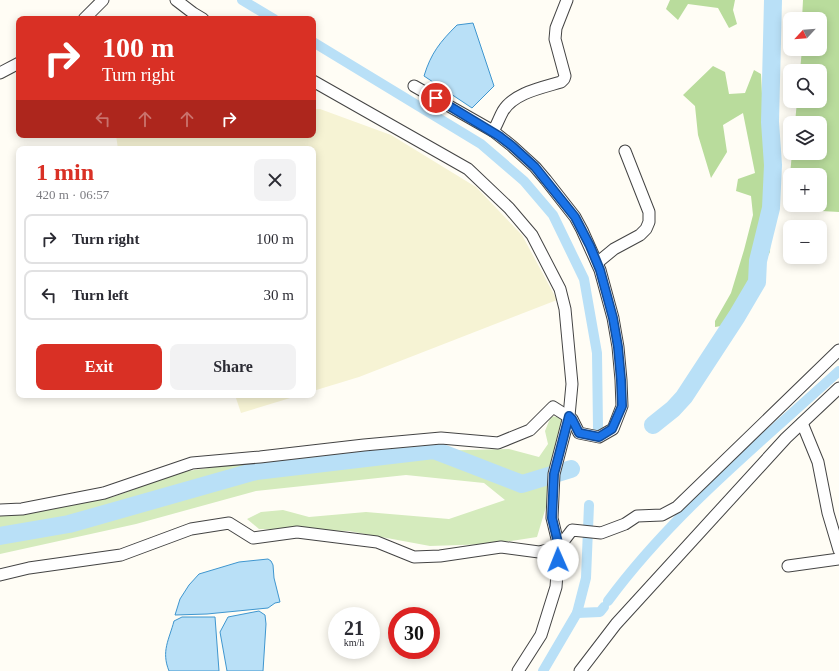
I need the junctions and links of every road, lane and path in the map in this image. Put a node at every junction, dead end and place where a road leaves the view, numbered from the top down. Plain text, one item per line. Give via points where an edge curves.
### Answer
1 (103, 0) edge
2 (176, 0) edge
3 (567, 0) edge
4 (87, 16) edge
5 (198, 16) edge
6 (16, 65) edge
7 (0, 73) edge
8 (316, 83) edge
9 (414, 86) dead end
10 (493, 131) junction
11 (625, 152) dead end
12 (597, 263) junction
13 (839, 350) edge
14 (839, 388) edge
15 (569, 416) junction
16 (802, 423) junction
17 (0, 510) edge
18 (559, 547) junction
19 (839, 550) edge
20 (839, 559) edge
21 (788, 566) dead end
22 (0, 576) edge
23 (518, 671) edge
24 (580, 671) edge

1 - 4 street
2 - 5 street
3 - 10 street via 556,28 555,39 564,79 526,93 512,102 502,112
6 - 7 street
8 - 15 street via 468,169 509,208 532,235 560,289 565,309 572,384
9 - 10 street
10 - 12 street via 535,167 546,180 575,217
11 - 12 street via 649,212 649,222 640,235 614,249
12 - 15 street via 617,340 622,406 612,429 599,437 579,433
13 - 18 street via 677,507 662,515 637,516 625,524 601,533 572,530
14 - 16 street
15 - 17 street via 553,407 530,430 498,443 441,438 192,463 104,493
15 - 18 street via 554,474 552,518
16 - 19 street via 818,462 828,513
16 - 24 street via 616,624
18 - 22 street via 539,552 501,547 414,557 377,542 297,532 254,538 229,523 191,529 121,555 29,568
18 - 23 street via 556,587 541,635
20 - 21 street

